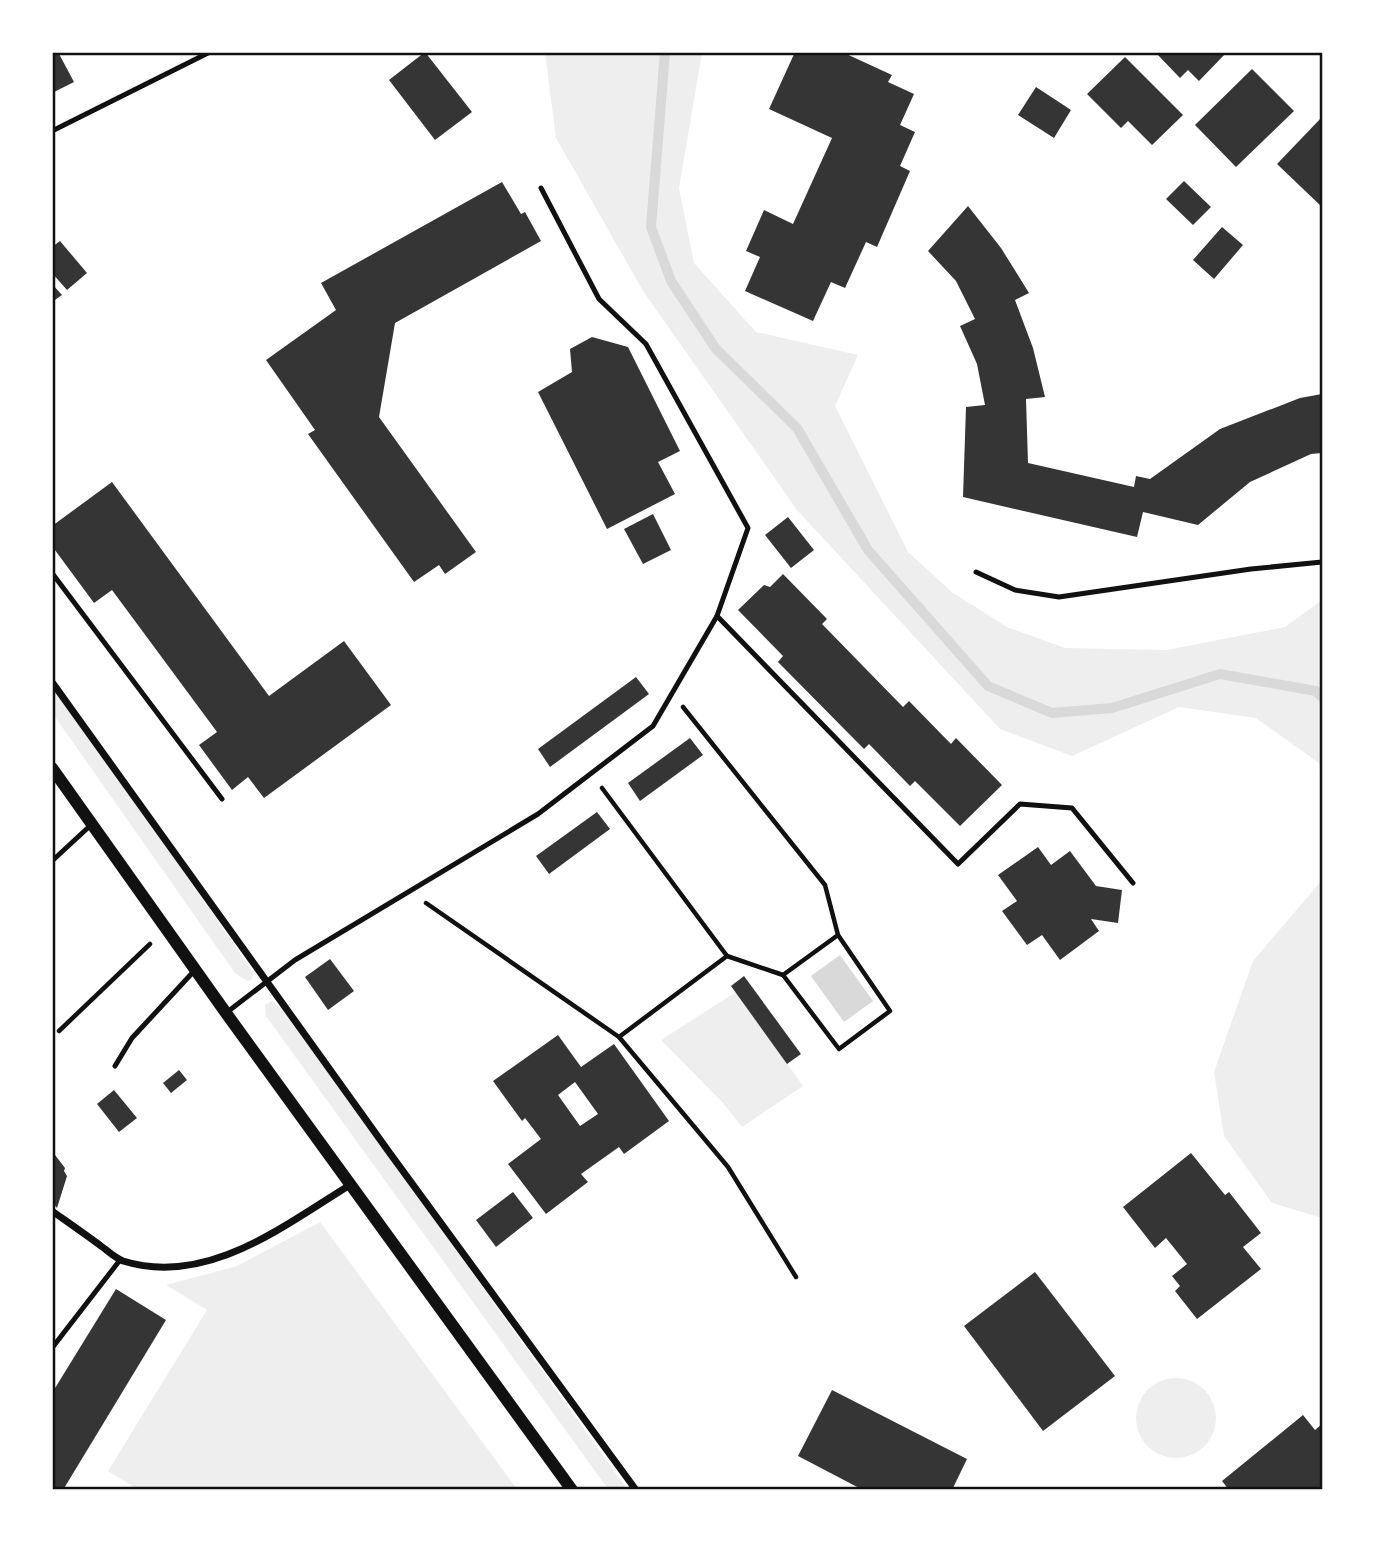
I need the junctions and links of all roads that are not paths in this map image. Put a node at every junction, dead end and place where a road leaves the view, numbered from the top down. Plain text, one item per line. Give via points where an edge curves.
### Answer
1 (210, 52) edge
2 (52, 131) edge
3 (541, 188) dead end
4 (1322, 562) edge
5 (976, 572) dead end
6 (52, 573) edge
7 (717, 616) junction
8 (52, 681) edge
9 (52, 768) edge
10 (222, 799) dead end
11 (92, 824) junction
12 (52, 860) edge
13 (1133, 883) dead end
14 (195, 970) junction
15 (267, 981) junction
16 (226, 1013) junction
17 (115, 1066) dead end
18 (350, 1185) junction
19 (52, 1211) edge
20 (120, 1260) junction
21 (52, 1348) edge
22 (572, 1489) edge
23 (636, 1489) edge

1 - 2 lane
3 - 7 lane via 598,299 646,344 748,528
4 - 5 lane via 1059,597 1015,590
6 - 10 lane
7 - 13 lane via 958,864 1020,804 1072,807
7 - 15 lane via 653,726 538,814
8 - 15 street
9 - 11 street
11 - 12 lane
11 - 14 street
14 - 16 street
14 - 17 lane via 132,1038
15 - 16 lane
15 - 23 street
16 - 18 street
18 - 20 street via 257,1242 216,1260 155,1267
18 - 22 street
19 - 20 street
20 - 21 lane

